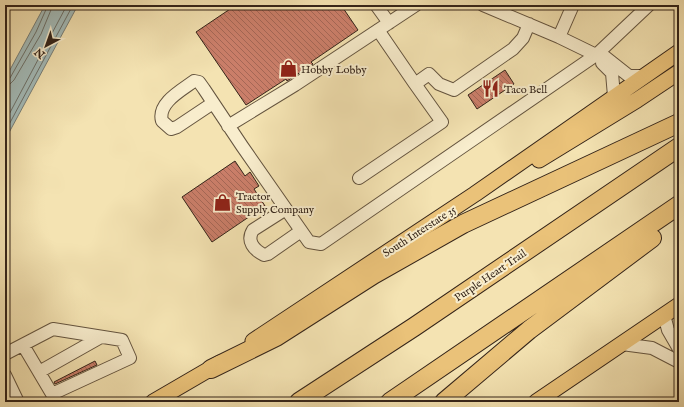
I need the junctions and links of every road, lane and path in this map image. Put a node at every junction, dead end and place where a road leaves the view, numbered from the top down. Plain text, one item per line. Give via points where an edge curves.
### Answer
1 (376, 5) edge
2 (416, 5) edge
3 (482, 5) edge
4 (573, 5) edge
5 (649, 5) edge
6 (389, 23) junction
7 (529, 24) junction
8 (378, 30) junction
9 (559, 37) junction
10 (679, 52) edge
11 (596, 55) junction
12 (679, 72) edge
13 (642, 76) junction
14 (416, 84) junction
15 (614, 96) junction
16 (213, 103) dead end
17 (679, 123) edge
18 (228, 126) junction
19 (679, 146) edge
20 (359, 178) dead end
21 (475, 194) junction
22 (679, 205) edge
23 (286, 209) junction
24 (679, 219) edge
25 (301, 231) junction
26 (679, 305) edge
27 (664, 315) junction
28 (101, 337) junction
29 (622, 344) junction
30 (23, 345) junction
31 (679, 349) edge
32 (5, 354) edge
33 (679, 362) edge
34 (211, 369) junction
35 (39, 372) junction
36 (5, 375) edge
37 (9, 393) edge
38 (18, 402) edge
39 (153, 402) edge
40 (299, 402) edge
41 (390, 402) edge
42 (444, 402) edge
43 (536, 402) edge

1 - 6 street
2 - 6 street
3 - 7 street
4 - 9 street
5 - 11 street
6 - 8 street
7 - 9 street
7 - 14 street via 523,38 513,49 454,90 440,84 429,74
8 - 14 street
8 - 18 street
9 - 11 street
10 - 13 main road, South Interstate 35
11 - 13 street via 605,57 629,76
11 - 15 street via 598,61 612,73
11 - 25 street via 328,240 314,244 309,242
12 - 21 main road via 550,153
13 - 15 main road, South Interstate 35
14 - 20 street via 442,122
15 - 21 main road, South Interstate 35
16 - 18 street
17 - 34 highway via 463,224 373,275 276,337
18 - 23 street
19 - 40 highway, Purple Heart Trail via 414,327
21 - 34 main road, South Interstate 35
22 - 41 highway
23 - 25 street
23 - 25 street via 253,230 250,234 253,248 264,255 268,254
24 - 42 highway via 529,330
26 - 27 main road
27 - 29 main road
27 - 31 street via 668,330
28 - 30 street via 53,329
28 - 35 street
28 - 35 street via 122,340 130,358 52,394
29 - 33 street via 652,348
29 - 43 main road
30 - 32 street
30 - 35 street
34 - 39 main road, South Interstate 35
36 - 37 street
37 - 38 street

